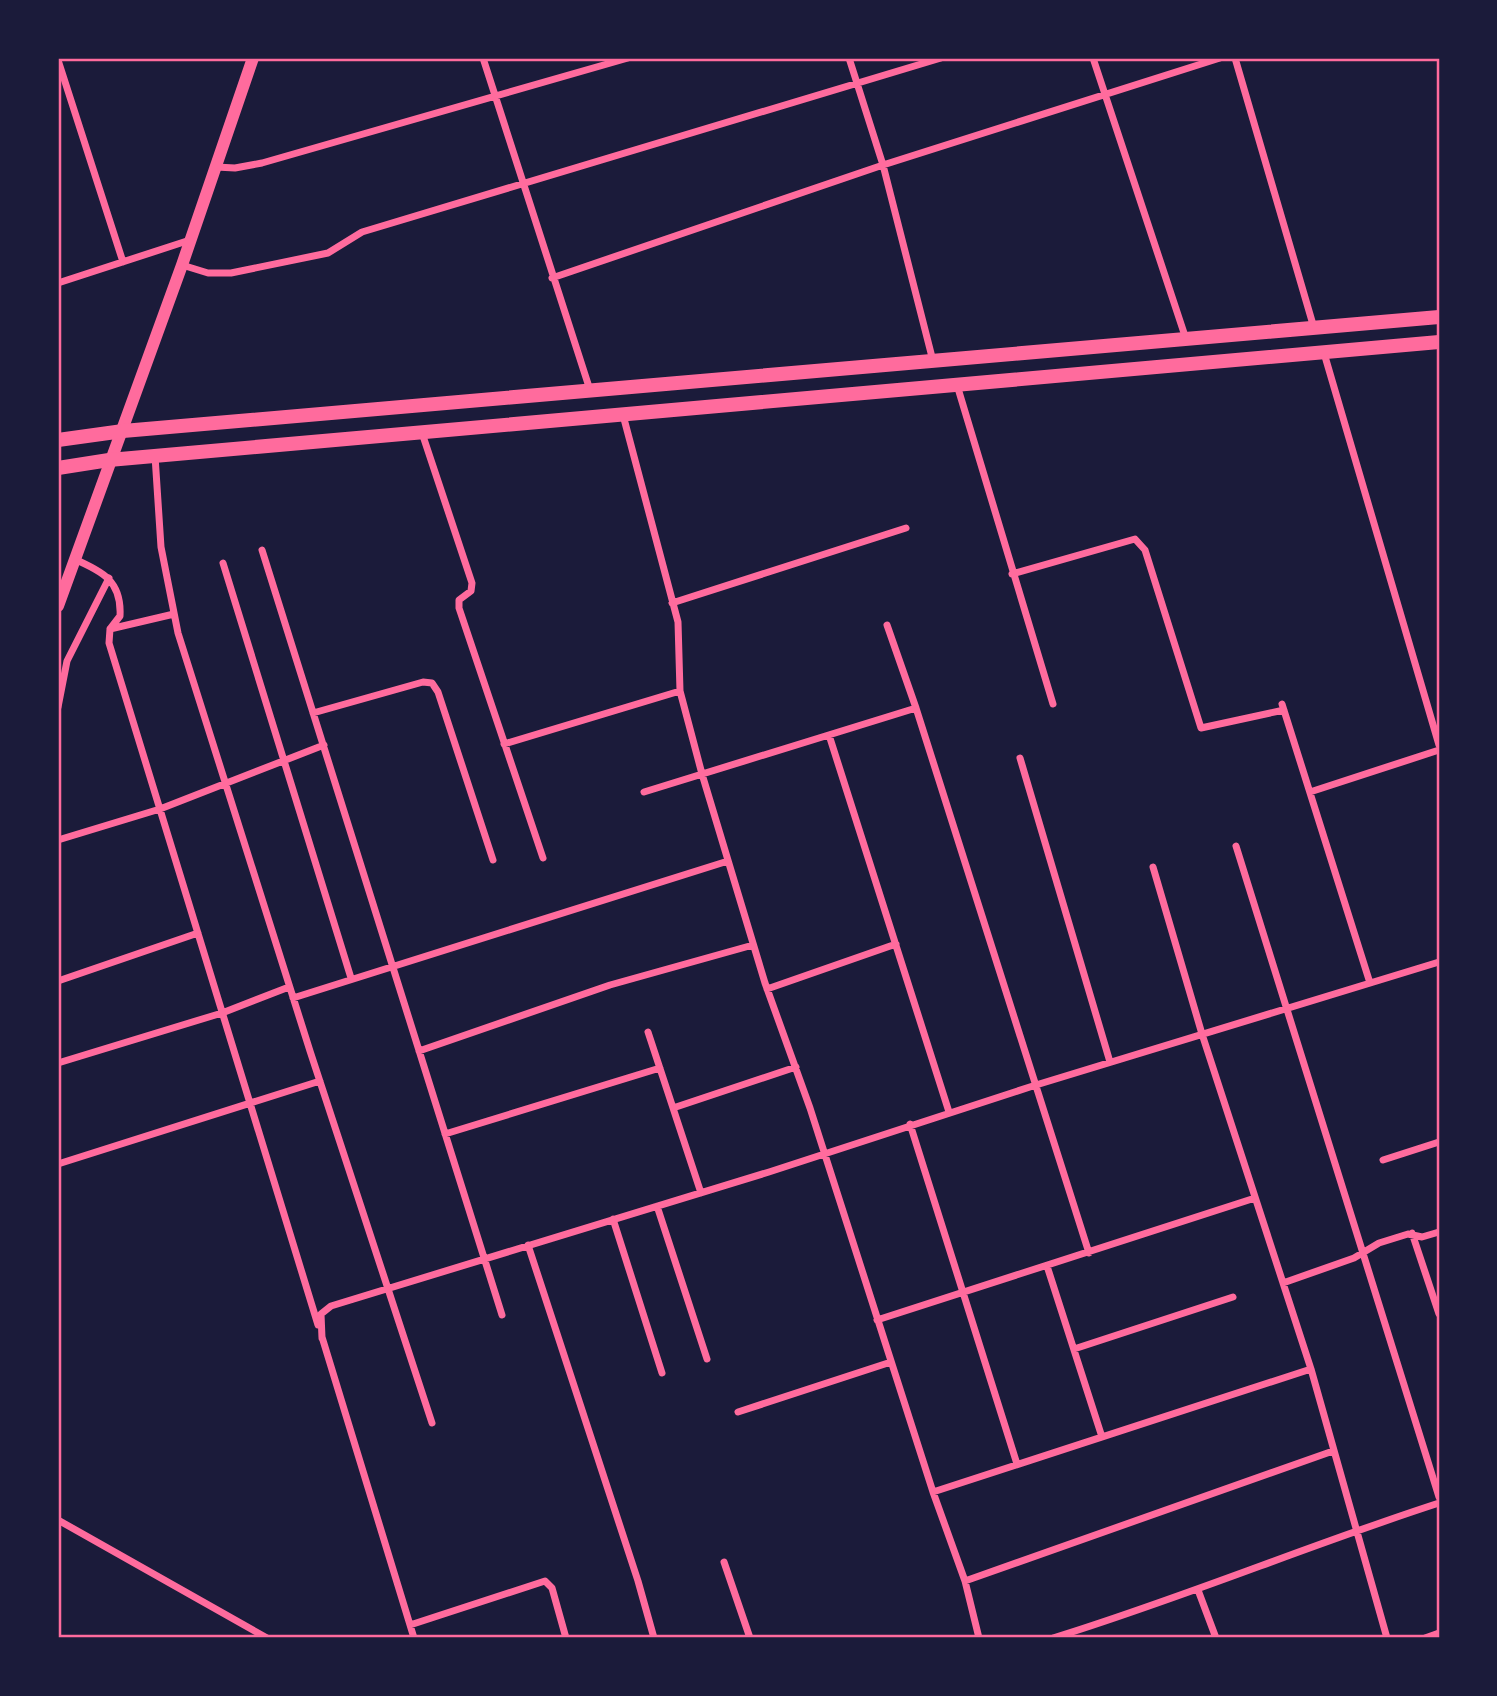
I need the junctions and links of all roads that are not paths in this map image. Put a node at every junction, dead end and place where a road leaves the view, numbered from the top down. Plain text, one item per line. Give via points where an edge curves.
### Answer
1 (253, 58) edge
2 (483, 58) edge
3 (628, 58) edge
4 (849, 58) edge
5 (941, 58) edge
6 (1093, 58) edge
7 (1220, 58) edge
8 (1235, 58) edge
9 (58, 60) edge
10 (857, 82) junction
11 (1106, 95) junction
12 (496, 96) junction
13 (883, 165) junction
14 (216, 167) junction
15 (522, 184) junction
16 (191, 240) junction
17 (123, 262) junction
18 (182, 265) junction
19 (552, 278) junction
20 (58, 283) edge
21 (1439, 317) edge
22 (1314, 328) junction
23 (1186, 340) junction
24 (1439, 342) edge
25 (1324, 353) junction
26 (933, 362) junction
27 (957, 385) junction
28 (590, 391) junction
29 (623, 415) junction
30 (123, 431) junction
31 (422, 432) junction
32 (58, 440) edge
33 (155, 456) junction
34 (109, 460) junction
35 (58, 468) edge
36 (906, 528) dead end
37 (262, 550) dead end
38 (74, 559) junction
39 (223, 563) dead end
40 (1012, 574) junction
41 (109, 578) junction
42 (672, 603) junction
43 (58, 606) edge
44 (174, 614) junction
45 (887, 625) dead end
46 (110, 629) junction
47 (680, 691) junction
48 (1053, 704) dead end
49 (58, 707) edge
50 (916, 708) junction
51 (313, 713) junction
52 (829, 735) junction
53 (504, 744) junction
54 (324, 745) junction
55 (1439, 747) edge
56 (1020, 758) dead end
57 (285, 761) junction
58 (702, 774) junction
59 (225, 783) junction
60 (644, 792) dead end
61 (1310, 793) junction
62 (160, 809) junction
63 (58, 840) edge
64 (1236, 846) dead end
65 (543, 859) dead end
66 (493, 860) dead end
67 (728, 861) junction
68 (1153, 867) dead end
69 (198, 933) junction
70 (896, 944) junction
71 (753, 945) junction
72 (1439, 962) edge
73 (392, 964) junction
74 (351, 978) junction
75 (58, 981) edge
76 (1370, 984) junction
77 (289, 987) junction
78 (767, 989) junction
79 (293, 998) junction
80 (1288, 1008) junction
81 (222, 1013) junction
82 (648, 1032) dead end
83 (1202, 1034) junction
84 (419, 1051) junction
85 (1110, 1062) junction
86 (58, 1063) edge
87 (796, 1067) junction
88 (660, 1068) junction
89 (320, 1082) junction
90 (1036, 1085) junction
91 (250, 1104) junction
92 (673, 1108) junction
93 (949, 1112) junction
94 (909, 1124) junction
95 (445, 1134) junction
96 (1439, 1142) edge
97 (824, 1153) junction
98 (1383, 1160) dead end
99 (58, 1164) edge
100 (701, 1193) junction
101 (1255, 1198) junction
102 (657, 1206) junction
103 (613, 1219) junction
104 (1439, 1232) edge
105 (1412, 1233) junction
106 (528, 1245) junction
107 (1364, 1252) junction
108 (1089, 1253) junction
109 (484, 1258) junction
110 (1047, 1266) junction
111 (1283, 1283) junction
112 (387, 1290) junction
113 (963, 1293) junction
114 (1233, 1297) dead end
115 (1439, 1314) edge
116 (502, 1315) dead end
117 (877, 1320) junction
118 (322, 1338) junction
119 (1074, 1349) junction
120 (706, 1359) dead end
121 (891, 1362) junction
122 (1311, 1369) junction
123 (662, 1373) dead end
124 (738, 1412) dead end
125 (432, 1423) dead end
126 (1102, 1437) junction
127 (1334, 1451) junction
128 (1017, 1464) junction
129 (933, 1492) junction
130 (1439, 1497) edge
131 (1439, 1503) edge
132 (58, 1520) edge
133 (1355, 1530) junction
134 (724, 1562) dead end
135 (965, 1581) junction
136 (1198, 1590) junction
137 (410, 1625) junction
138 (1439, 1633) edge
139 (267, 1638) edge
140 (414, 1638) edge
141 (566, 1638) edge
142 (654, 1638) edge
143 (750, 1638) edge
144 (979, 1638) edge
145 (1053, 1638) edge
146 (1216, 1638) edge
147 (1387, 1638) edge
148 (1425, 1638) edge

1 - 14 main road
2 - 12 street
3 - 12 street
4 - 10 street
5 - 10 street
6 - 11 street
7 - 11 street
8 - 22 street
9 - 17 street
10 - 13 street
10 - 15 street
11 - 13 street
11 - 23 street
12 - 14 street via 262,163
12 - 15 street
13 - 19 street
13 - 26 street
14 - 16 main road
15 - 18 street via 362,232 328,253 231,273 208,273
15 - 19 street
16 - 17 street
16 - 18 main road
17 - 20 street
18 - 30 main road
19 - 28 street
21 - 22 highway
22 - 23 highway
23 - 26 highway
24 - 25 highway
25 - 27 highway
25 - 55 street
26 - 28 highway
27 - 29 highway
27 - 40 street
28 - 30 highway
29 - 31 highway
29 - 42 street
30 - 32 highway
30 - 34 main road
31 - 33 highway
31 - 53 street via 472,583 471,591 459,600 459,608
33 - 34 highway
33 - 44 street via 161,547
34 - 35 highway
34 - 38 main road
36 - 42 street
37 - 51 street
38 - 41 street
38 - 43 main road
39 - 57 street
40 - 48 street
40 - 61 street via 1135,539 1145,550 1201,728 1283,707
41 - 46 street via 120,611
41 - 49 street via 67,661
42 - 47 street via 678,622
44 - 46 street
44 - 59 street
45 - 50 street
46 - 62 street via 108,643
47 - 53 street
47 - 58 street
50 - 52 street
50 - 90 street
51 - 54 street
51 - 66 street via 423,681 432,683
52 - 58 street
52 - 70 street
53 - 65 street
54 - 57 street
54 - 73 street
55 - 61 street
56 - 85 street
57 - 59 street
57 - 74 street
58 - 60 street
58 - 67 street
59 - 62 street
59 - 77 street
61 - 76 street
62 - 63 street
62 - 69 street
64 - 80 street
67 - 71 street
67 - 73 street
68 - 83 street
69 - 75 street
69 - 81 street
70 - 78 street
70 - 93 street
71 - 78 street
71 - 84 street via 610,985
72 - 76 street
73 - 74 street
73 - 84 street
74 - 79 street
76 - 80 street
77 - 79 street
77 - 81 street
78 - 87 street
79 - 89 street
80 - 83 street
80 - 107 street
81 - 86 street
81 - 91 street
82 - 88 street
83 - 85 street
83 - 101 street
84 - 95 street
85 - 90 street
87 - 92 street
87 - 97 street
88 - 92 street
88 - 95 street
89 - 91 street
89 - 112 street
90 - 93 street
90 - 108 street
91 - 99 street
91 - 118 street
92 - 100 street
93 - 94 street
94 - 97 street
94 - 113 street
95 - 109 street
96 - 98 street
97 - 100 street
97 - 117 street
100 - 102 street
101 - 108 street
101 - 111 street
102 - 103 street
102 - 120 street
103 - 106 street
103 - 123 street
104 - 105 street via 1422,1237
105 - 107 street
105 - 115 street
106 - 109 street
106 - 142 street
107 - 111 street
107 - 130 street
108 - 110 street
109 - 112 street
109 - 116 street
110 - 113 street
110 - 119 street
111 - 122 street
112 - 118 street via 326,1308 321,1314
112 - 125 street
113 - 117 street
113 - 128 street
114 - 119 street
117 - 121 street
118 - 137 street
119 - 126 street
121 - 124 street
121 - 129 street
122 - 126 street
122 - 127 street
126 - 128 street
127 - 133 street
127 - 135 street
128 - 129 street
129 - 135 street
131 - 133 street
132 - 139 street
133 - 136 street
133 - 147 street
134 - 143 street
135 - 144 street
136 - 145 street
136 - 146 street
137 - 140 street
137 - 141 street via 545,1581 552,1588
138 - 148 street

